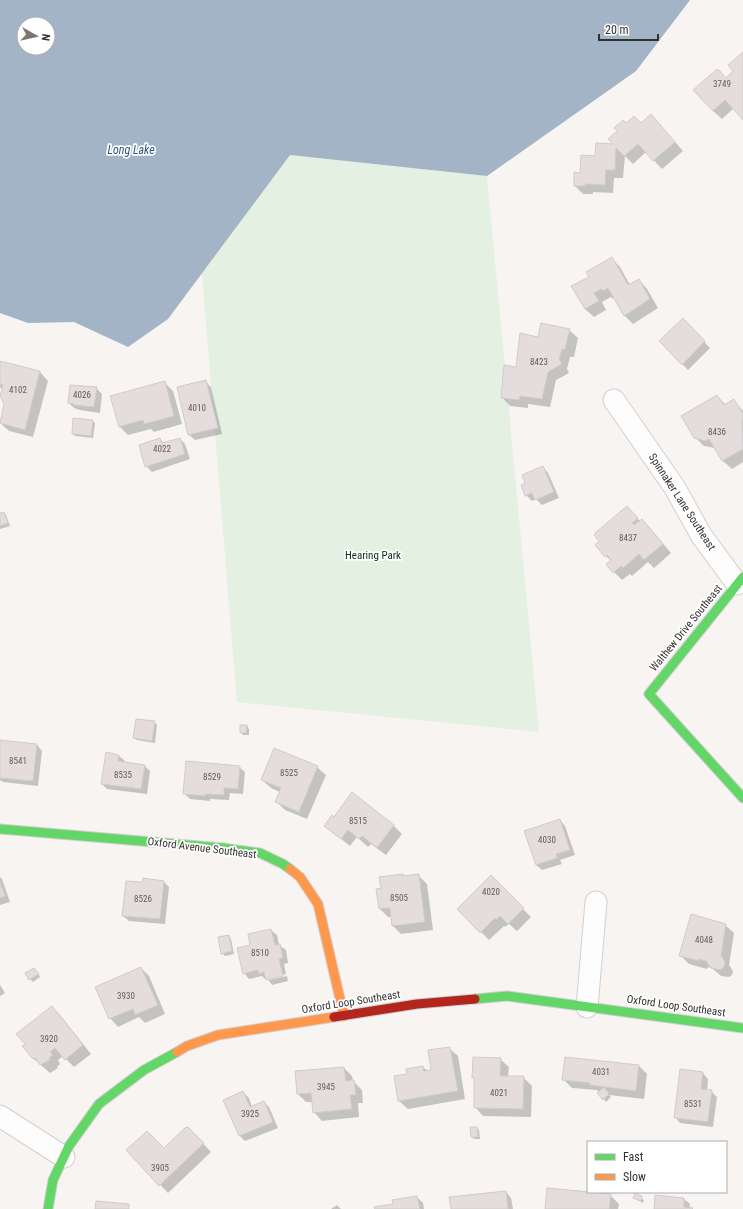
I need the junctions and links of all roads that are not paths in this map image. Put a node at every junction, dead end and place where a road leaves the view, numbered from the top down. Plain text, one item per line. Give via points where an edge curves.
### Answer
1 (614, 400) dead end
2 (740, 581) edge
3 (743, 798) edge
4 (0, 829) edge
5 (596, 902) dead end
6 (587, 1007) junction
7 (344, 1016) junction
8 (743, 1028) edge
9 (0, 1116) edge
10 (64, 1157) junction
11 (48, 1209) edge

1 - 2 street, Spinnaker Lane Southeast via 675,488 701,535
2 - 3 street, Walthew Drive Southeast via 648,694
4 - 7 street, Oxford Avenue Southeast via 223,848 260,854 283,864 300,877 318,904
5 - 6 street
6 - 7 street, Oxford Loop Southeast via 507,996 417,1004
6 - 8 street, Oxford Loop Southeast
7 - 10 street, Oxford Loop Southeast via 218,1035 187,1046 144,1070 99,1104
9 - 10 street
10 - 11 street, Oxford Loop Southeast via 53,1180

